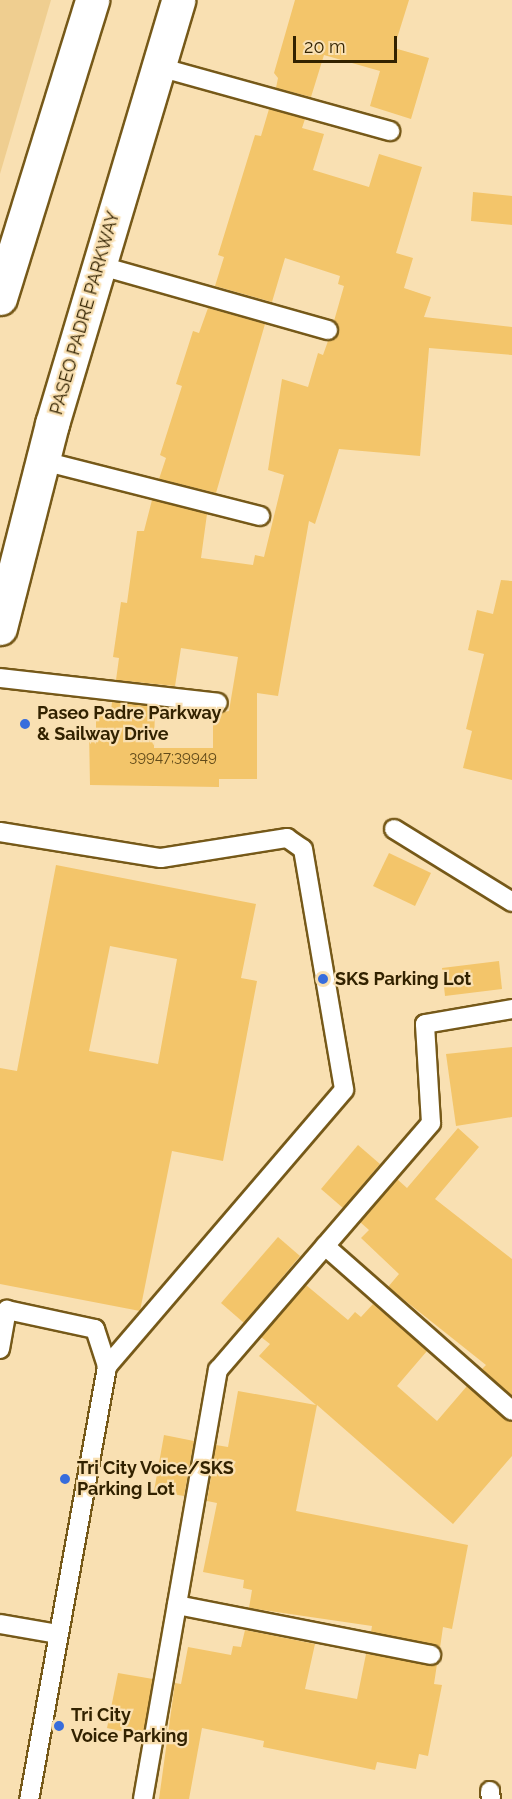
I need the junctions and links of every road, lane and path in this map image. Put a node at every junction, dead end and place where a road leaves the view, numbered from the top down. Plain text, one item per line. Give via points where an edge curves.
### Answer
1 (92, 0) edge
2 (178, 0) edge
3 (159, 67) junction
4 (390, 131) dead end
5 (98, 265) junction
6 (0, 298) edge
7 (328, 330) dead end
8 (43, 461) junction
9 (260, 516) dead end
10 (0, 628) edge
11 (0, 678) edge
12 (218, 704) dead end
13 (394, 829) dead end
14 (0, 832) edge
15 (512, 902) edge
16 (512, 1008) edge
17 (325, 1246) junction
18 (4, 1309) edge
19 (0, 1349) edge
20 (107, 1367) junction
21 (512, 1411) edge
22 (177, 1605) junction
23 (0, 1624) edge
24 (58, 1634) junction
25 (431, 1655) dead end
26 (29, 1799) edge
27 (143, 1799) edge

1 - 6 main road
2 - 3 main road, PASEO PADRE PARKWAY
3 - 4 lane
3 - 5 main road, PASEO PADRE PARKWAY
5 - 7 lane
5 - 8 main road, PASEO PADRE PARKWAY
8 - 9 lane
8 - 10 main road, PASEO PADRE PARKWAY
11 - 12 lane
13 - 15 lane
14 - 20 lane via 161,858 287,838 303,849 344,1090
16 - 17 lane via 425,1024 431,1123
17 - 21 lane
17 - 22 lane via 218,1370
18 - 19 lane
18 - 20 lane via 95,1329
20 - 24 lane
22 - 25 lane
22 - 27 lane
23 - 24 lane
24 - 26 lane

